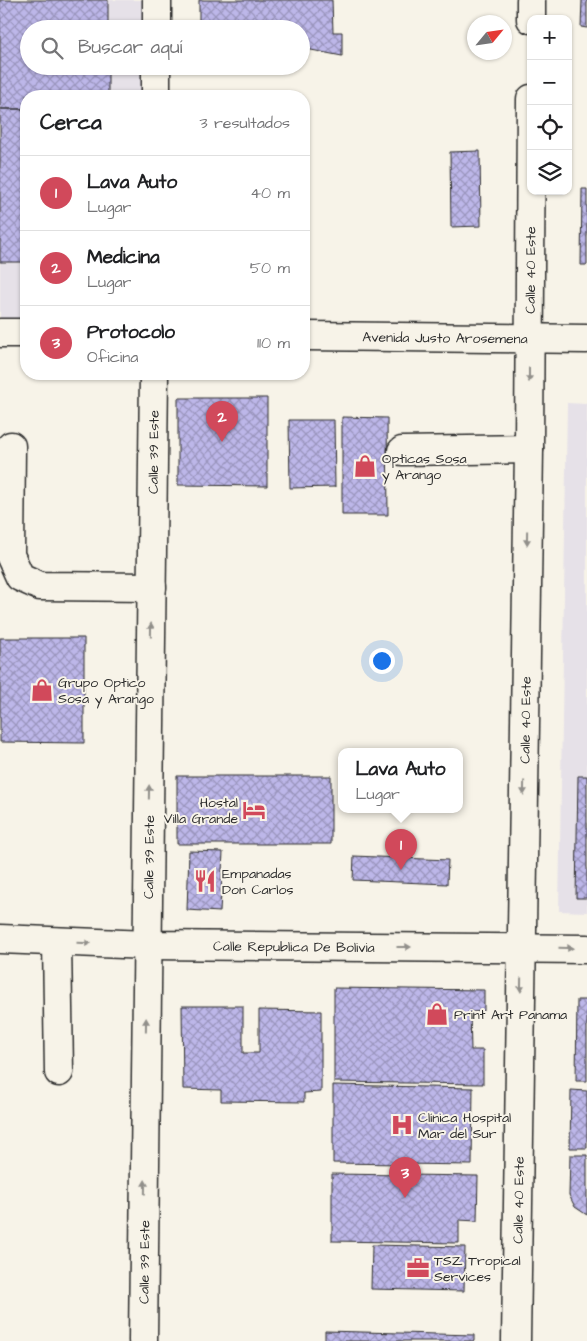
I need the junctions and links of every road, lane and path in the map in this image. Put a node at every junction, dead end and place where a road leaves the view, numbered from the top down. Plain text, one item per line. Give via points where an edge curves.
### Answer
1 (157, 0) edge
2 (532, 0) edge
3 (531, 15) edge
4 (157, 20) edge
5 (156, 75) edge
6 (156, 90) edge
7 (531, 105) edge
8 (0, 333) edge
9 (20, 333) edge
10 (310, 336) edge
11 (529, 338) junction
12 (587, 339) edge
13 (154, 380) edge
14 (11, 446) dead end
15 (529, 449) junction
16 (402, 451) dead end
17 (152, 587) junction
18 (0, 939) edge
19 (57, 942) junction
20 (147, 945) junction
21 (522, 948) junction
22 (587, 949) edge
23 (59, 1072) dead end
24 (143, 1341) edge
25 (516, 1341) edge

1 - 4 street
2 - 3 street
5 - 6 street
7 - 11 street, Calle 40 Este
8 - 9 street
10 - 11 street, Avenida Justo Arosemena
11 - 12 street, Avenida Justo Arosemena
11 -> 15 street, Calle 40 Este
13 - 17 street, Calle 39 Este
14 - 17 street via 10,555 20,577 40,586
15 - 16 street
15 -> 21 street, Calle 40 Este
20 -> 17 street, Calle 39 Este
18 - 19 street, Calle Republica De Bolivia
19 -> 20 street, Calle Republica De Bolivia
19 - 23 street
20 -> 21 street, Calle Republica De Bolivia
24 -> 20 street, Calle 39 Este
21 -> 22 street, Calle Republica De Bolivia
21 -> 25 street, Calle 40 Este

